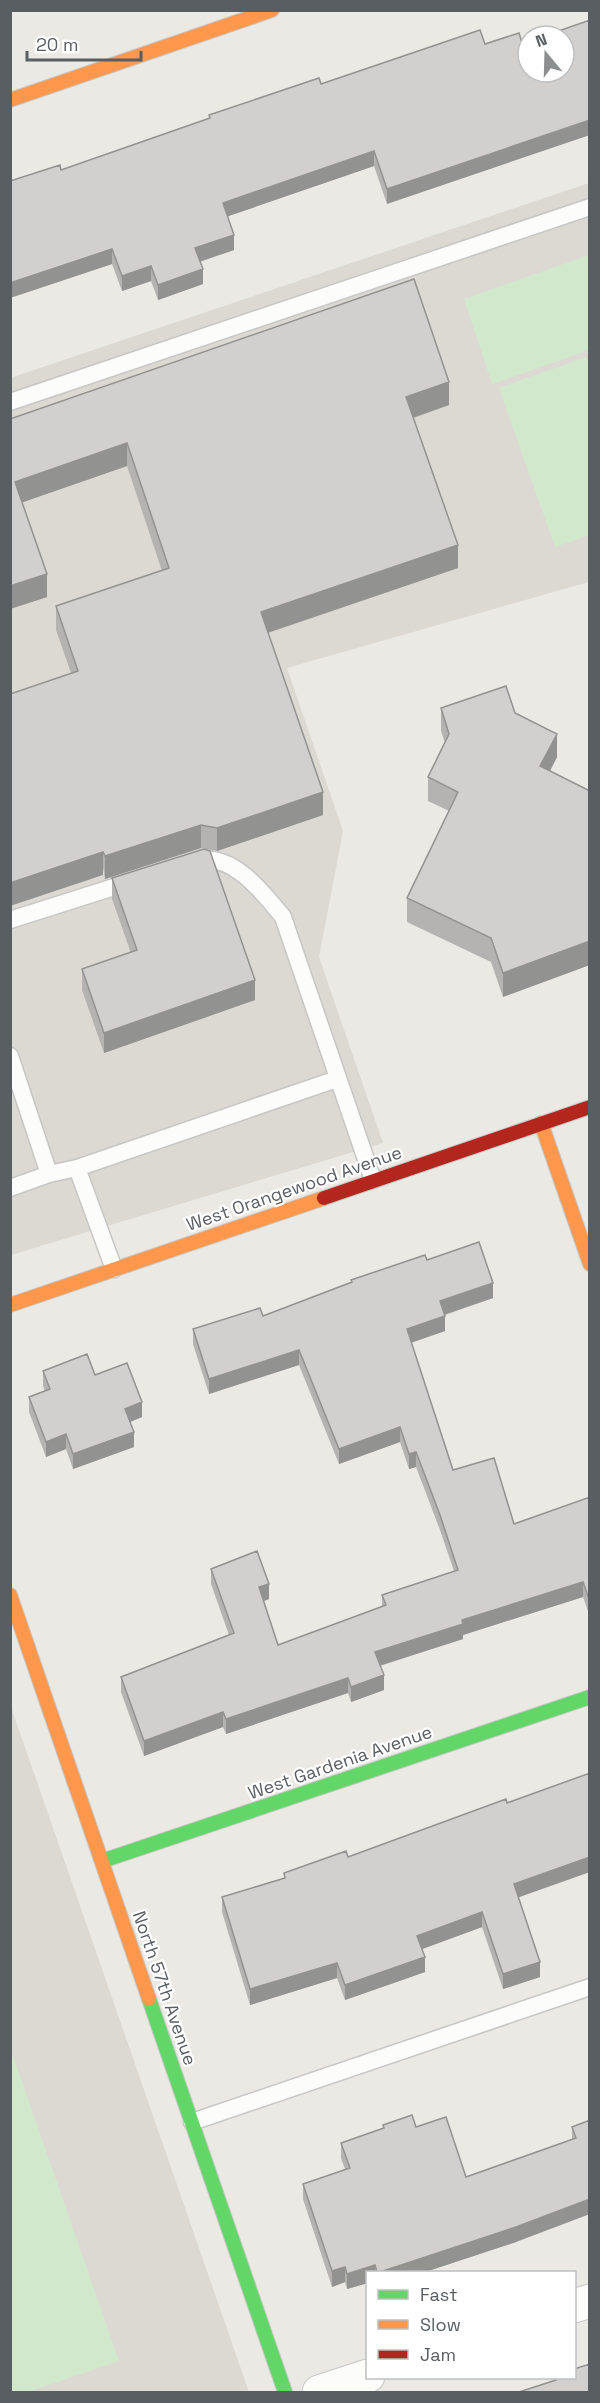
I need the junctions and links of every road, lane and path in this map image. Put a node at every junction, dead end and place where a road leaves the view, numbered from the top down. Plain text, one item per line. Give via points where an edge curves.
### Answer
1 (272, 10) edge
2 (10, 100) edge
3 (590, 207) edge
4 (10, 402) edge
5 (181, 865) edge
6 (147, 876) edge
7 (10, 921) edge
8 (10, 1056) edge
9 (337, 1078) junction
10 (590, 1107) edge
11 (541, 1123) junction
12 (77, 1168) junction
13 (49, 1174) junction
14 (373, 1180) junction
15 (10, 1188) edge
16 (590, 1264) edge
17 (114, 1269) junction
18 (10, 1305) edge
19 (10, 1595) edge
20 (590, 1697) edge
21 (102, 1861) junction
22 (590, 1987) edge
23 (192, 2122) junction
24 (366, 2377) edge
25 (285, 2392) edge
26 (319, 2392) edge

1 - 2 street
3 - 4 lane
5 - 9 lane via 204,858 234,868 257,885 283,917
6 - 7 lane
8 - 13 lane
9 - 12 lane
9 - 14 lane
10 - 11 street, West Orangewood Avenue
11 - 14 street, West Orangewood Avenue
11 - 16 street
12 - 13 lane
12 - 17 lane
13 - 15 lane
14 - 17 street, West Orangewood Avenue
17 - 18 street, West Orangewood Avenue
19 - 21 street, North 57th Avenue
20 - 21 street, West Gardenia Avenue
21 - 23 street, North 57th Avenue
22 - 23 lane
23 - 25 street, North 57th Avenue
24 - 26 street

